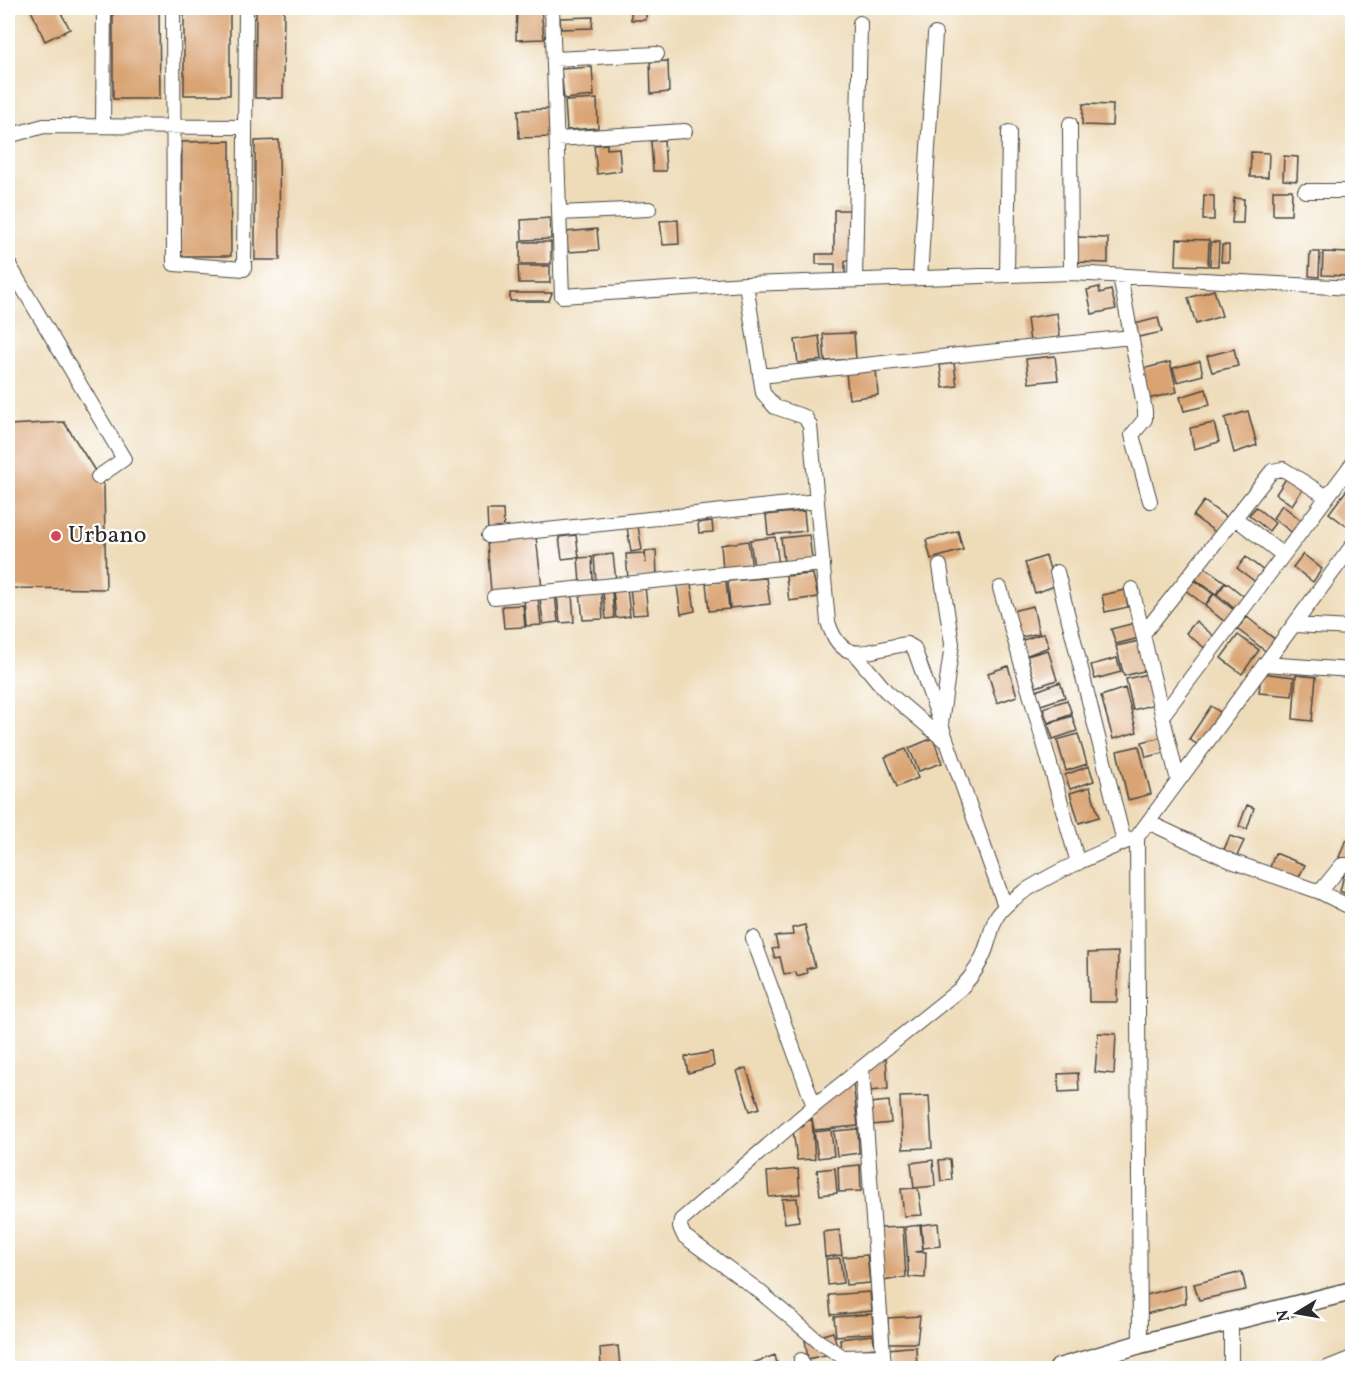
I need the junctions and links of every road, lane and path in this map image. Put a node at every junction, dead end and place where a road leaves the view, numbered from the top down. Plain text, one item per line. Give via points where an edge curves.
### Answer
1 (104, 8) edge
2 (173, 8) edge
3 (246, 8) edge
4 (552, 8) edge
5 (860, 23) dead end
6 (936, 34) dead end
7 (657, 54) dead end
8 (554, 59) junction
9 (1070, 124) dead end
10 (103, 125) junction
11 (173, 127) junction
12 (244, 127) junction
13 (685, 131) dead end
14 (1009, 132) dead end
15 (8, 136) edge
16 (557, 139) junction
17 (1305, 191) dead end
18 (1353, 191) edge
19 (649, 209) dead end
20 (559, 213) junction
21 (8, 263) edge
22 (1071, 273) junction
23 (1007, 275) junction
24 (1120, 276) junction
25 (920, 278) junction
26 (855, 280) junction
27 (746, 284) junction
28 (1353, 288) edge
29 (1131, 337) junction
30 (760, 376) junction
31 (1353, 464) edge
32 (98, 477) dead end
33 (1327, 497) junction
34 (817, 501) junction
35 (1150, 501) dead end
36 (1235, 518) junction
37 (489, 536) dead end
38 (1353, 546) edge
39 (1283, 555) junction
40 (823, 564) junction
41 (940, 566) dead end
42 (1057, 572) dead end
43 (1000, 588) dead end
44 (1132, 589) dead end
45 (494, 597) dead end
46 (1294, 625) junction
47 (1353, 628) edge
48 (1143, 634) junction
49 (855, 654) junction
50 (1264, 664) junction
51 (1353, 670) edge
52 (1162, 716) junction
53 (941, 725) junction
54 (947, 743) junction
55 (1178, 781) junction
56 (1148, 822) junction
57 (1130, 840) junction
58 (1078, 862) junction
59 (1353, 865) edge
60 (1320, 892) junction
61 (1005, 906) junction
62 (1353, 908) edge
63 (753, 938) dead end
64 (862, 1070) junction
65 (814, 1106) junction
66 (1353, 1291) edge
67 (1231, 1321) junction
68 (1140, 1344) junction
69 (1353, 1358) edge
70 (879, 1368) edge
71 (884, 1368) edge
72 (1059, 1368) edge
73 (1231, 1368) edge
74 (1327, 1368) edge

1 - 10 street
2 - 11 street
3 - 12 street
4 - 8 street
5 - 26 street
6 - 25 street
7 - 8 street
8 - 16 street
9 - 22 street
10 - 11 street
10 - 15 street via 44,126
11 - 12 street
11 - 12 street via 174,264 244,269
13 - 16 street
14 - 23 street
16 - 20 street
17 - 18 street
19 - 20 street
20 - 27 street via 562,296
21 - 32 street via 124,459
22 - 23 street
22 - 24 street
23 - 25 street
24 - 28 street
24 - 29 street
25 - 26 street
26 - 27 street
27 - 30 street
29 - 30 street
29 - 35 street via 1145,419 1135,429 1132,442
30 - 34 street via 769,403 805,417 808,422
31 - 33 street
33 - 36 street via 1277,468 1267,475
33 - 39 street
34 - 37 street
34 - 40 street
36 - 39 street
36 - 48 street
38 - 46 street
39 - 52 street
40 - 45 street
40 - 49 street via 832,636 846,651
41 - 53 street via 952,644
42 - 57 street
43 - 58 street
44 - 48 street
46 - 47 street
46 - 50 street
48 - 52 street
49 - 53 street via 912,646
49 - 54 street via 885,691
50 - 51 street
50 - 55 street
52 - 55 street
53 - 54 street
54 - 61 street
55 - 56 street
56 - 57 street
56 - 60 street via 1231,861
57 - 58 street
57 - 68 street
58 - 61 street
59 - 60 street via 1342,865
60 - 62 street
61 - 64 street via 996,917 986,951 969,980
63 - 65 street
64 - 65 street
64 - 71 street
65 - 70 street via 684,1215 681,1232 818,1341 843,1357 878,1356
66 - 67 main road
67 - 68 main road
67 - 73 street
68 - 72 main road
69 - 74 street

